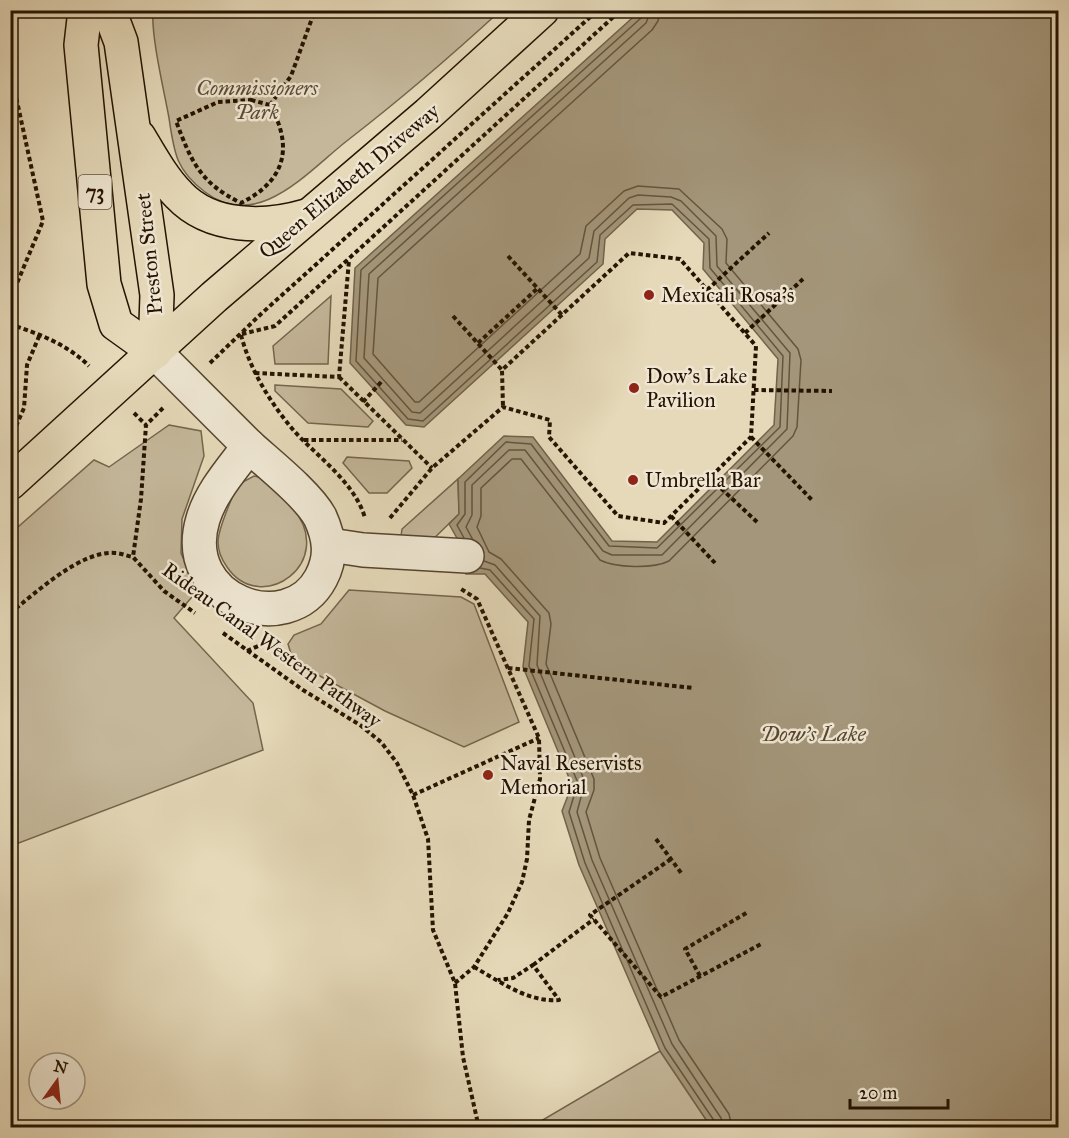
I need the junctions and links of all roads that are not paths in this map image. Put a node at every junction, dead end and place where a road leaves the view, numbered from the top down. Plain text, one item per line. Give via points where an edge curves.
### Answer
1 (85, 10) edge
2 (109, 10) edge
3 (542, 10) edge
4 (134, 128) junction
5 (311, 215) junction
6 (155, 352) junction
7 (249, 446) junction
8 (10, 483) edge
9 (330, 545) junction
10 (467, 556) dead end

1 - 6 main road, Preston Street / 73 via 81,45 104,284 116,324
2 - 4 main road, Preston Street / 73 via 121,42
3 - 5 main road, Queen Elizabeth Driveway
4 - 5 main road via 178,195 209,216 263,224
4 - 6 main road, Preston Street / 73 via 157,295
5 - 6 main road, Queen Elizabeth Driveway
6 - 7 lane
6 - 8 main road, Queen Elizabeth Driveway
7 - 9 lane via 319,516
7 - 9 lane via 210,501 202,520 201,561 206,576 223,594 242,603 282,607 302,601 317,585 328,564
9 - 10 lane

